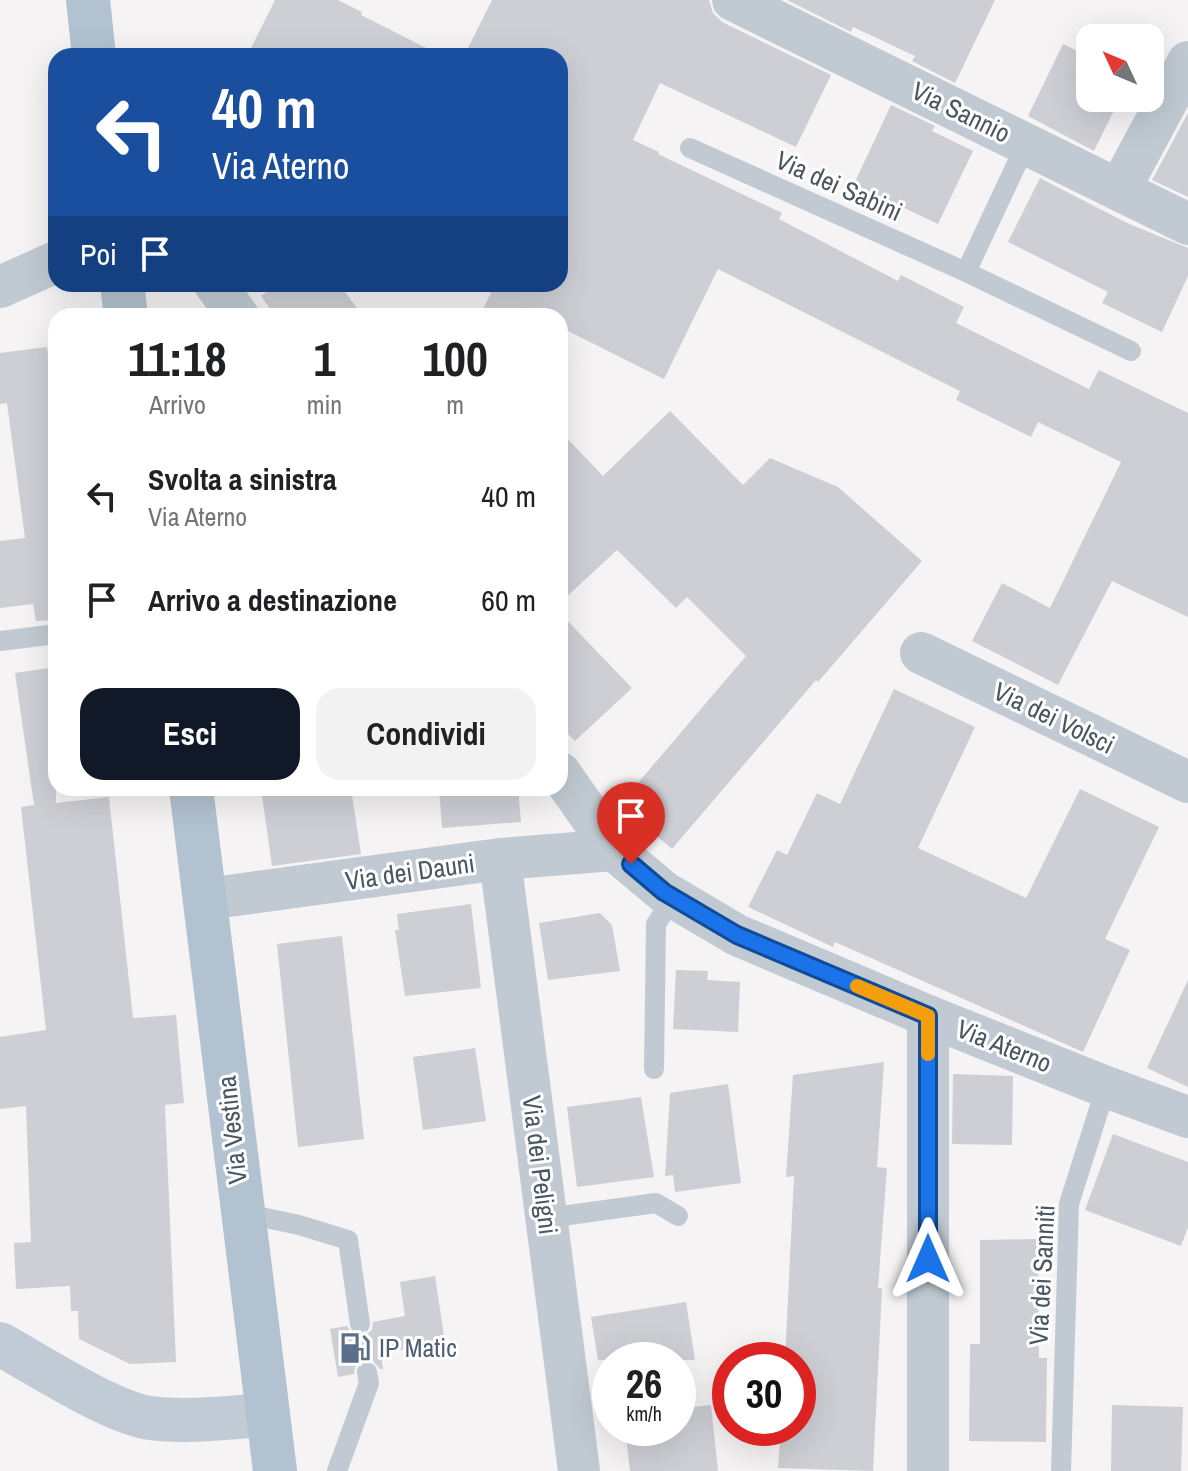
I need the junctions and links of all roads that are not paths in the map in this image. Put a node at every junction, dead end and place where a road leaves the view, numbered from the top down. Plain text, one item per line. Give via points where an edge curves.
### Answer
1 (88, 0) edge
2 (733, 0) edge
3 (93, 48) edge
4 (1188, 62) edge
5 (1026, 144) junction
6 (690, 148) dead end
7 (1119, 190) junction
8 (1188, 224) edge
9 (48, 265) edge
10 (966, 272) junction
11 (6, 279) edge
12 (1131, 351) dead end
13 (48, 635) edge
14 (0, 641) edge
15 (921, 653) dead end
16 (1188, 782) edge
17 (568, 784) edge
18 (192, 796) edge
19 (614, 850) junction
20 (500, 859) junction
21 (673, 898) junction
22 (206, 899) junction
23 (928, 1016) junction
24 (654, 1069) dead end
25 (1106, 1087) junction
26 (1188, 1117) edge
27 (242, 1213) junction
28 (678, 1216) dead end
29 (547, 1218) junction
30 (360, 1324) dead end
31 (0, 1344) edge
32 (367, 1372) dead end
33 (268, 1415) junction
34 (275, 1471) edge
35 (337, 1471) edge
36 (579, 1471) edge
37 (928, 1471) edge
38 (1061, 1471) edge

1 - 3 main road
2 - 5 street, Via Sannio
4 - 7 street
5 - 7 street, Via Sannio
5 - 10 lane
6 - 10 lane, Via dei Sabini
7 - 8 street, Via Sannio
9 - 11 street
10 - 12 lane, Via dei Sabini
13 - 14 lane
15 - 16 street, Via dei Volsci
17 - 19 street, Via Aterno
18 - 22 main road, Via Vestina
19 - 20 street, Via dei Dauni
19 - 21 street, Via Aterno
20 - 22 street, Via dei Dauni
20 - 29 street, Via dei Peligni
21 - 23 street, Via Aterno via 737,935
21 - 24 lane via 656,924
22 - 27 main road, Via Vestina
23 - 25 street, Via Aterno
23 - 37 street
25 - 26 street, Via Aterno
25 - 38 lane, Via dei Sanniti via 1069,1204
27 - 30 lane via 348,1240
27 - 33 main road, Via Vestina
28 - 29 lane via 656,1203
29 - 36 street, Via dei Peligni
31 - 33 main road via 92,1395 149,1418
32 - 35 lane via 369,1383
33 - 34 main road, Via Vestina

